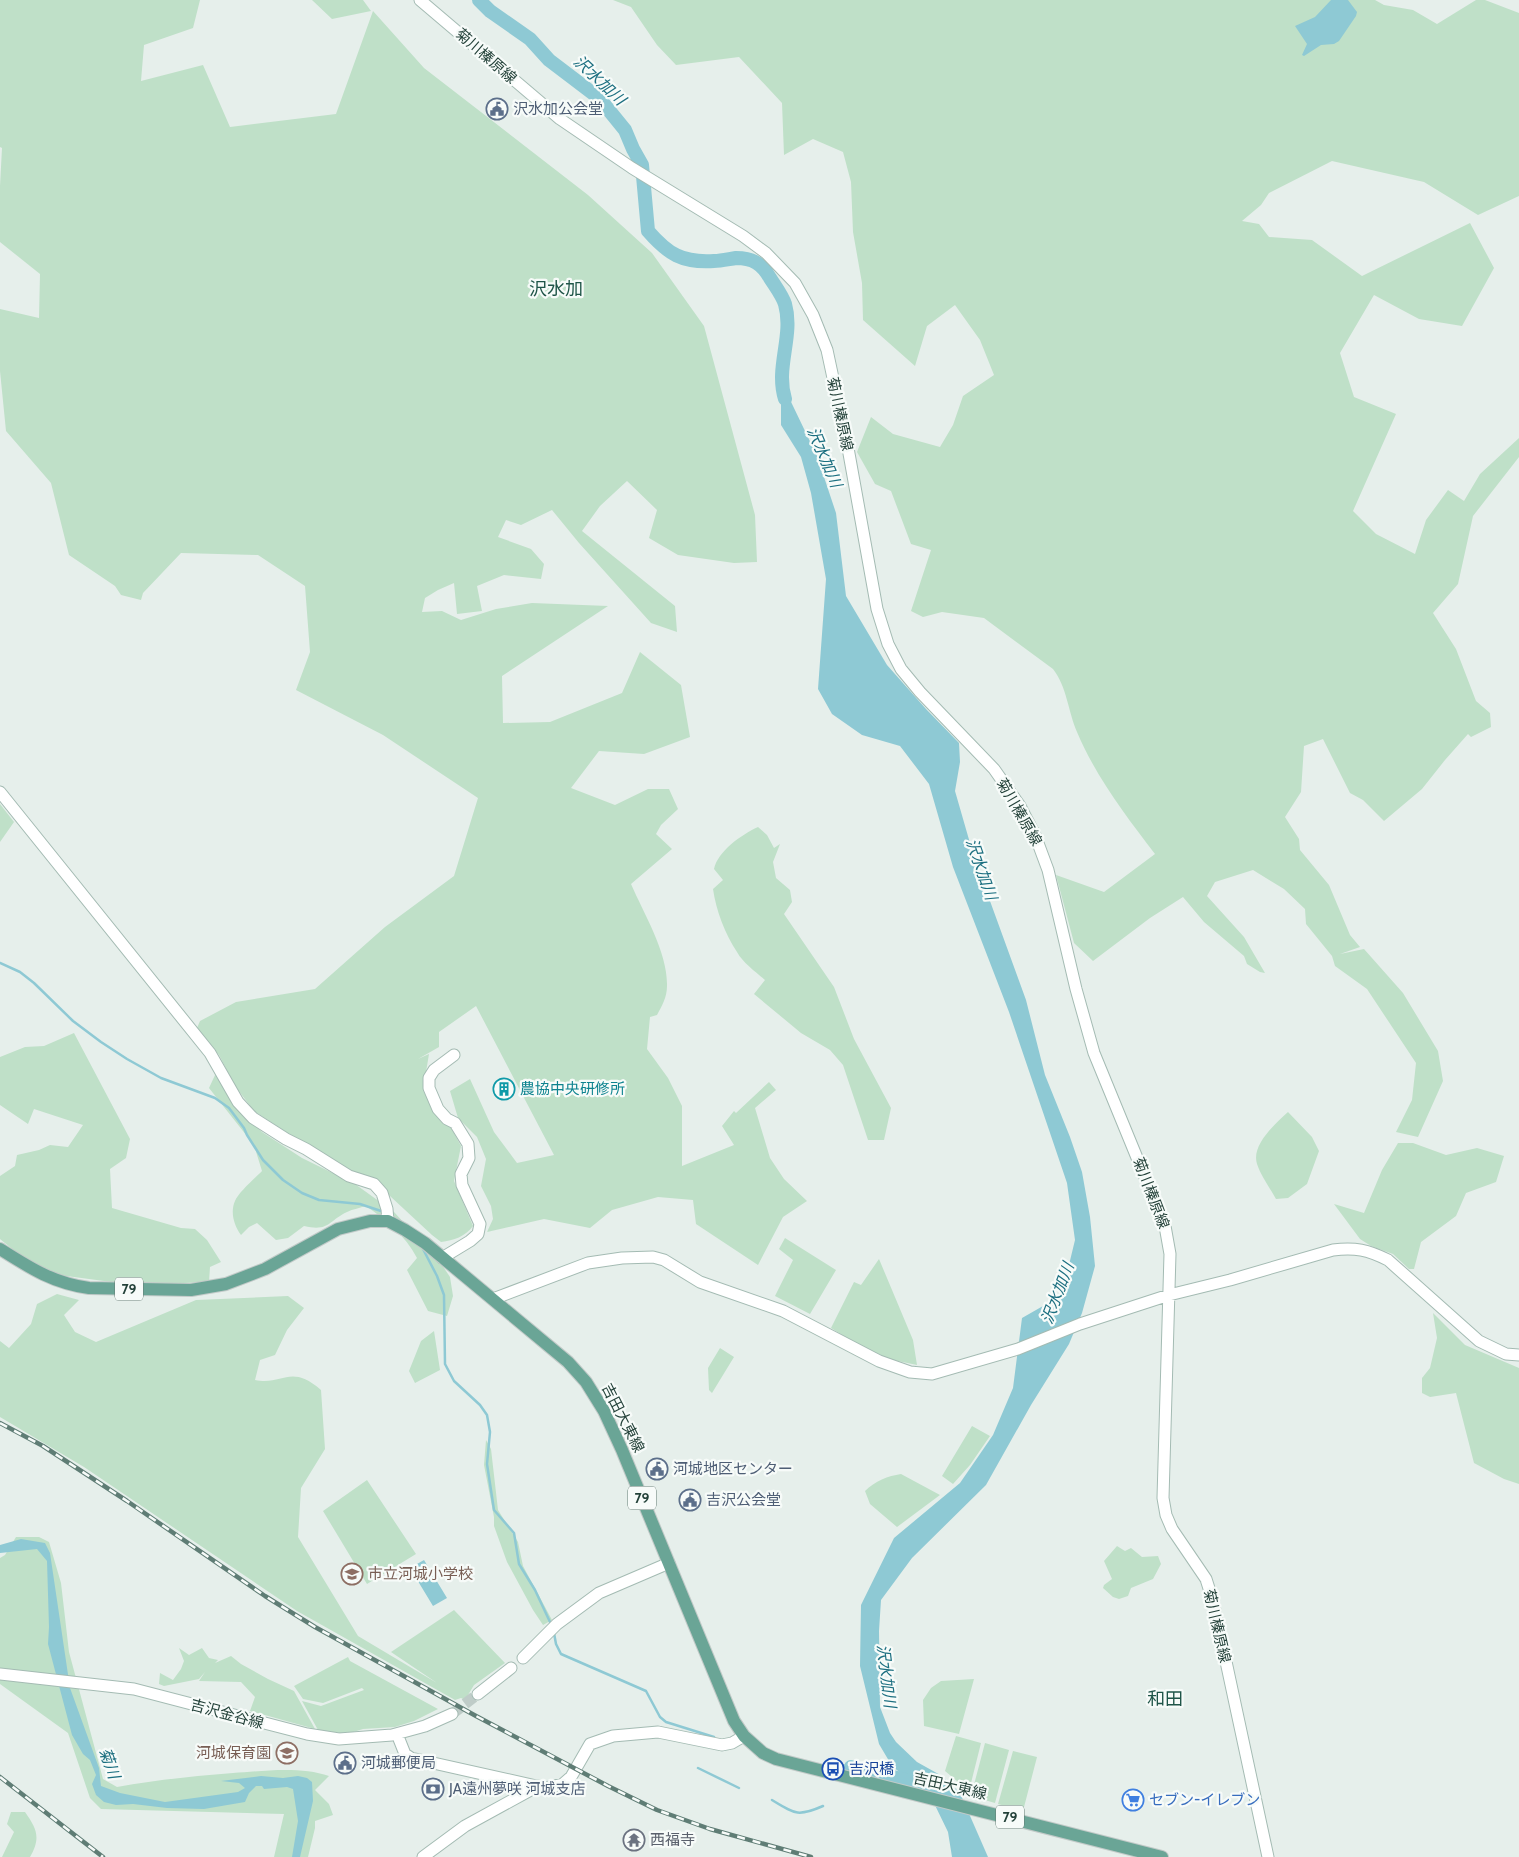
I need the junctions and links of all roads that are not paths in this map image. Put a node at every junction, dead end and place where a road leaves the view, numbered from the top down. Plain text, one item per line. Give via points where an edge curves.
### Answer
1 (420, 0) edge
2 (0, 792) edge
3 (454, 1055) dead end
4 (388, 1221) junction
5 (0, 1249) edge
6 (442, 1258) junction
7 (1169, 1295) junction
8 (493, 1299) junction
9 (1519, 1355) edge
10 (669, 1563) junction
11 (522, 1658) dead end
12 (511, 1668) dead end
13 (0, 1674) edge
14 (478, 1694) tunnel mouth
15 (452, 1714) tunnel mouth
16 (397, 1734) junction
17 (744, 1736) junction
18 (538, 1786) junction
19 (423, 1857) edge
20 (1162, 1857) edge
21 (1268, 1857) edge

1 - 7 main road, 菊川榛原線 via 560,119 743,236 766,253 795,283 827,350 878,609 888,644 920,692 994,769 1020,806 1035,835 1048,870 1094,1053 1165,1226 1170,1254
2 - 4 main road via 210,1053 238,1102 253,1118 286,1139 349,1176 374,1184 382,1194
3 - 6 main road via 434,1070 429,1078 429,1088 438,1109 455,1123 468,1144 469,1158 461,1174 462,1185 480,1224 478,1234
4 - 5 main road, 79 via 370,1221 338,1229 264,1269 226,1284 191,1290 73,1286 46,1277
4 - 6 main road, 吉田大東線 / 79
6 - 8 main road, 吉田大東線 / 79
7 - 8 main road via 1080,1324 1018,1349 932,1374 910,1372 879,1361 783,1310 700,1282 664,1260 652,1257 588,1263
7 - 9 main road via 1333,1250 1370,1251 1388,1260 1479,1341 1506,1354
7 - 21 main road, 菊川榛原線 via 1163,1498 1172,1529 1206,1579 1213,1601
8 - 10 main road, 吉田大東線 / 79 via 568,1362 586,1382 622,1450
10 - 11 main road via 599,1593 557,1624
10 - 17 main road, 吉田大東線 / 79 via 734,1720
12 - 14 main road
13 - 16 main road, 吉沢金谷線 via 134,1689 307,1734 339,1739
15 - 16 main road, 吉沢金谷線
16 - 18 main road via 405,1754 411,1758
17 - 18 main road via 722,1745 658,1732 613,1736 590,1744 571,1777 563,1784 545,1788
17 - 20 main road, 吉田大東線 / 79 via 763,1753 776,1759
18 - 19 main road via 465,1826

